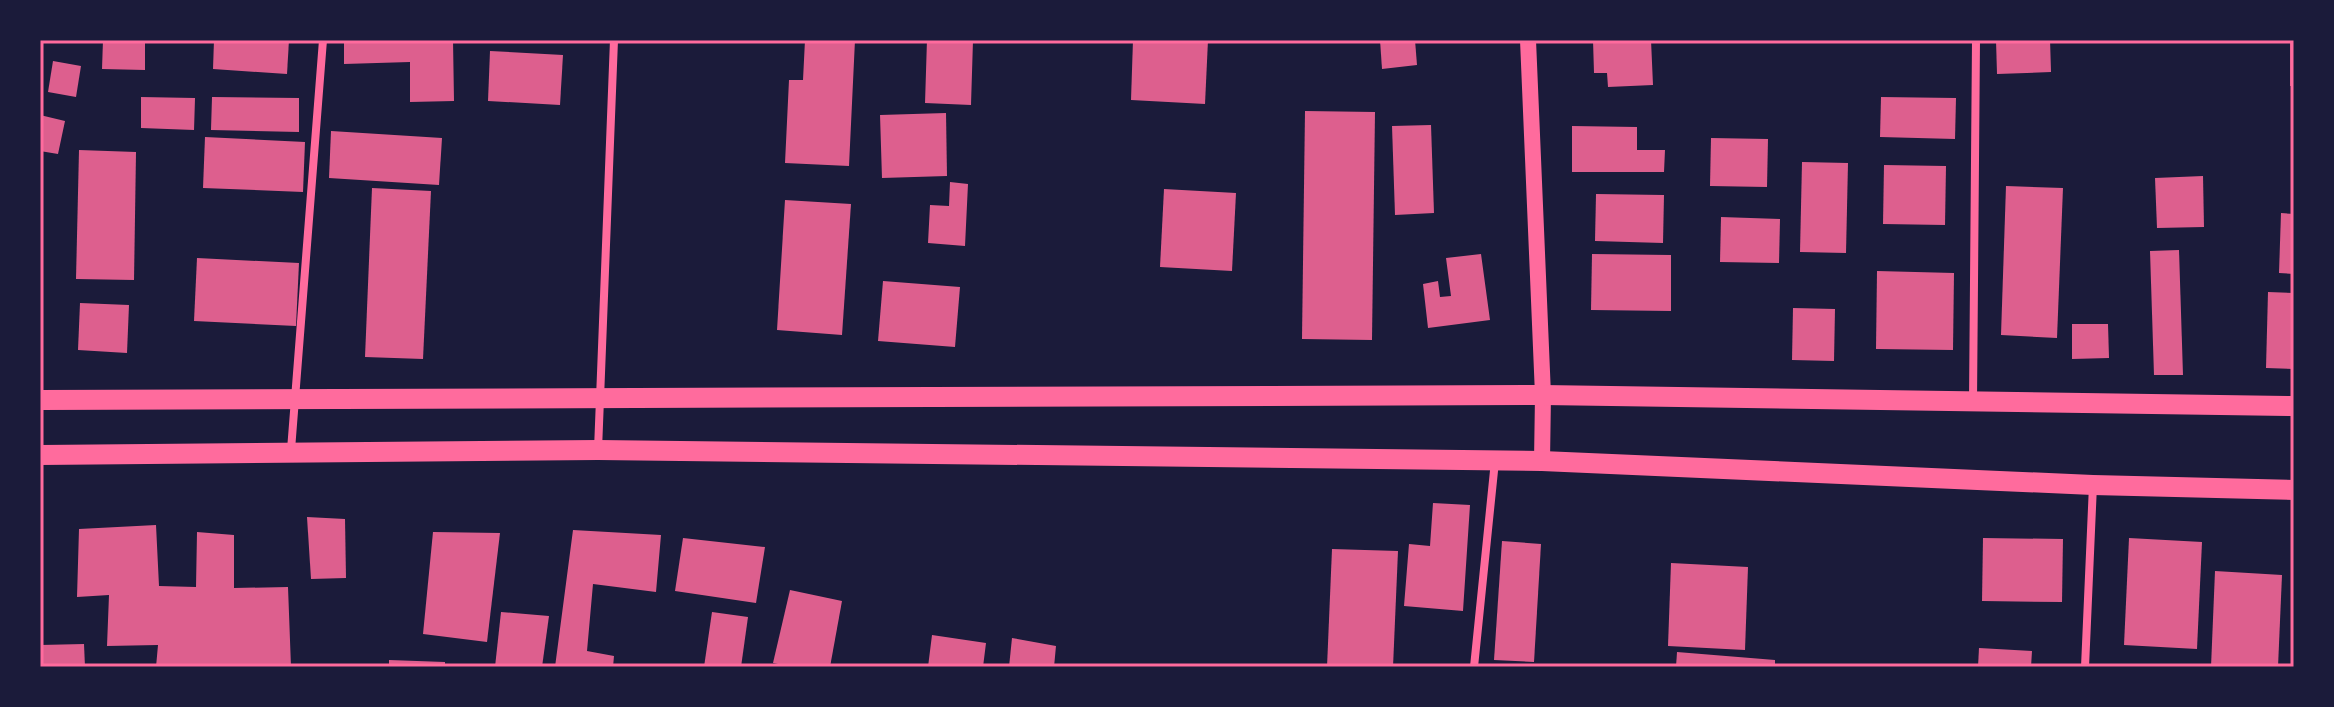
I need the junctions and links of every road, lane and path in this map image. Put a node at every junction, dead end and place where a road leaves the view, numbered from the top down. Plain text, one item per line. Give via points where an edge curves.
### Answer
1 (323, 40) edge
2 (614, 40) edge
3 (1528, 40) edge
4 (1976, 40) edge
5 (1543, 395) junction
6 (600, 396) junction
7 (296, 399) junction
8 (40, 400) edge
9 (1973, 403) junction
10 (2294, 406) edge
11 (598, 450) junction
12 (291, 453) junction
13 (40, 455) edge
14 (1495, 460) junction
15 (1542, 461) junction
16 (2093, 485) junction
17 (2294, 490) edge
18 (1474, 667) edge
19 (2085, 667) edge

1 - 7 street
2 - 6 street
3 - 5 main road
4 - 9 street
5 - 6 main road
5 - 9 main road
5 - 15 main road
6 - 7 main road
6 - 11 street
7 - 8 main road
7 - 12 street
9 - 10 main road
11 - 12 main road
11 - 14 main road
12 - 13 main road
14 - 15 main road
14 - 18 street
15 - 16 main road
16 - 17 main road
16 - 19 street

